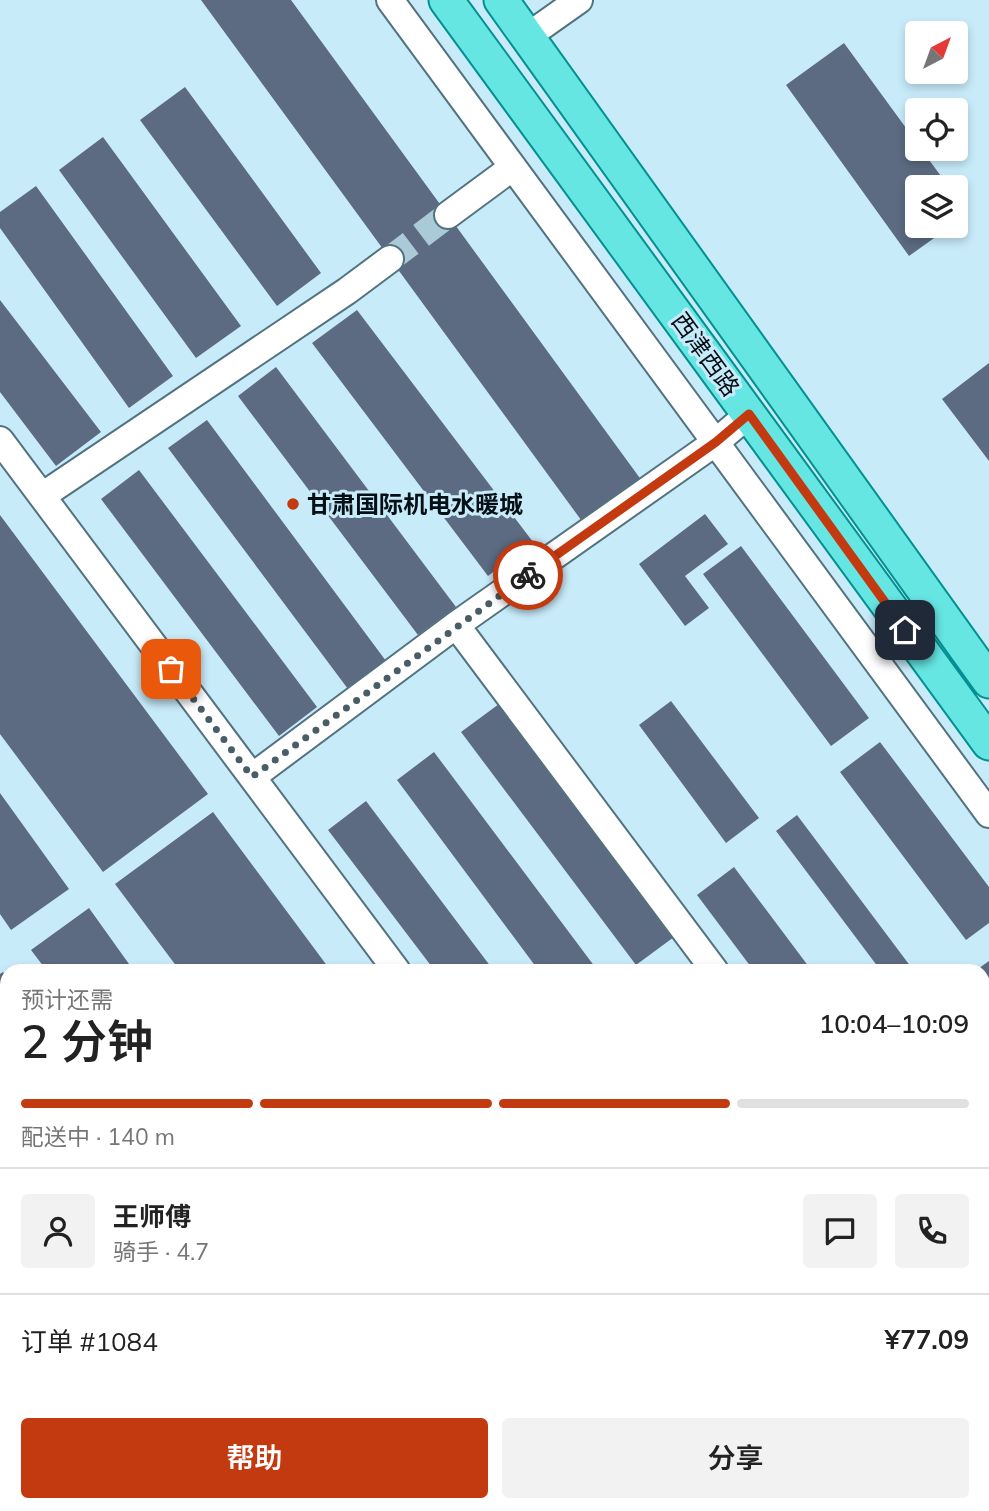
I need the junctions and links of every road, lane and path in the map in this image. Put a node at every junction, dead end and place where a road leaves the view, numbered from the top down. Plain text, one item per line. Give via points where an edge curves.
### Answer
1 (390, 0) edge
2 (446, 0) edge
3 (501, 0) edge
4 (579, 0) edge
5 (528, 36) junction
6 (513, 167) junction
7 (448, 215) tunnel mouth
8 (390, 259) tunnel mouth
9 (749, 414) junction
10 (0, 440) edge
11 (716, 442) junction
12 (42, 496) junction
13 (456, 625) junction
14 (986, 672) edge
15 (989, 743) edge
16 (252, 777) junction
17 (989, 814) edge
18 (392, 964) edge
19 (710, 964) edge

1 - 6 street
2 - 9 main road, 西津西路
3 - 5 main road, 西津西路
4 - 5 street
5 - 14 main road, 西津西路
6 - 7 street
6 - 11 street
8 - 12 street
9 - 11 street
9 - 15 main road, 西津西路
10 - 12 street
11 - 13 street
11 - 17 street
12 - 16 street
13 - 16 street
13 - 19 street
16 - 18 street

